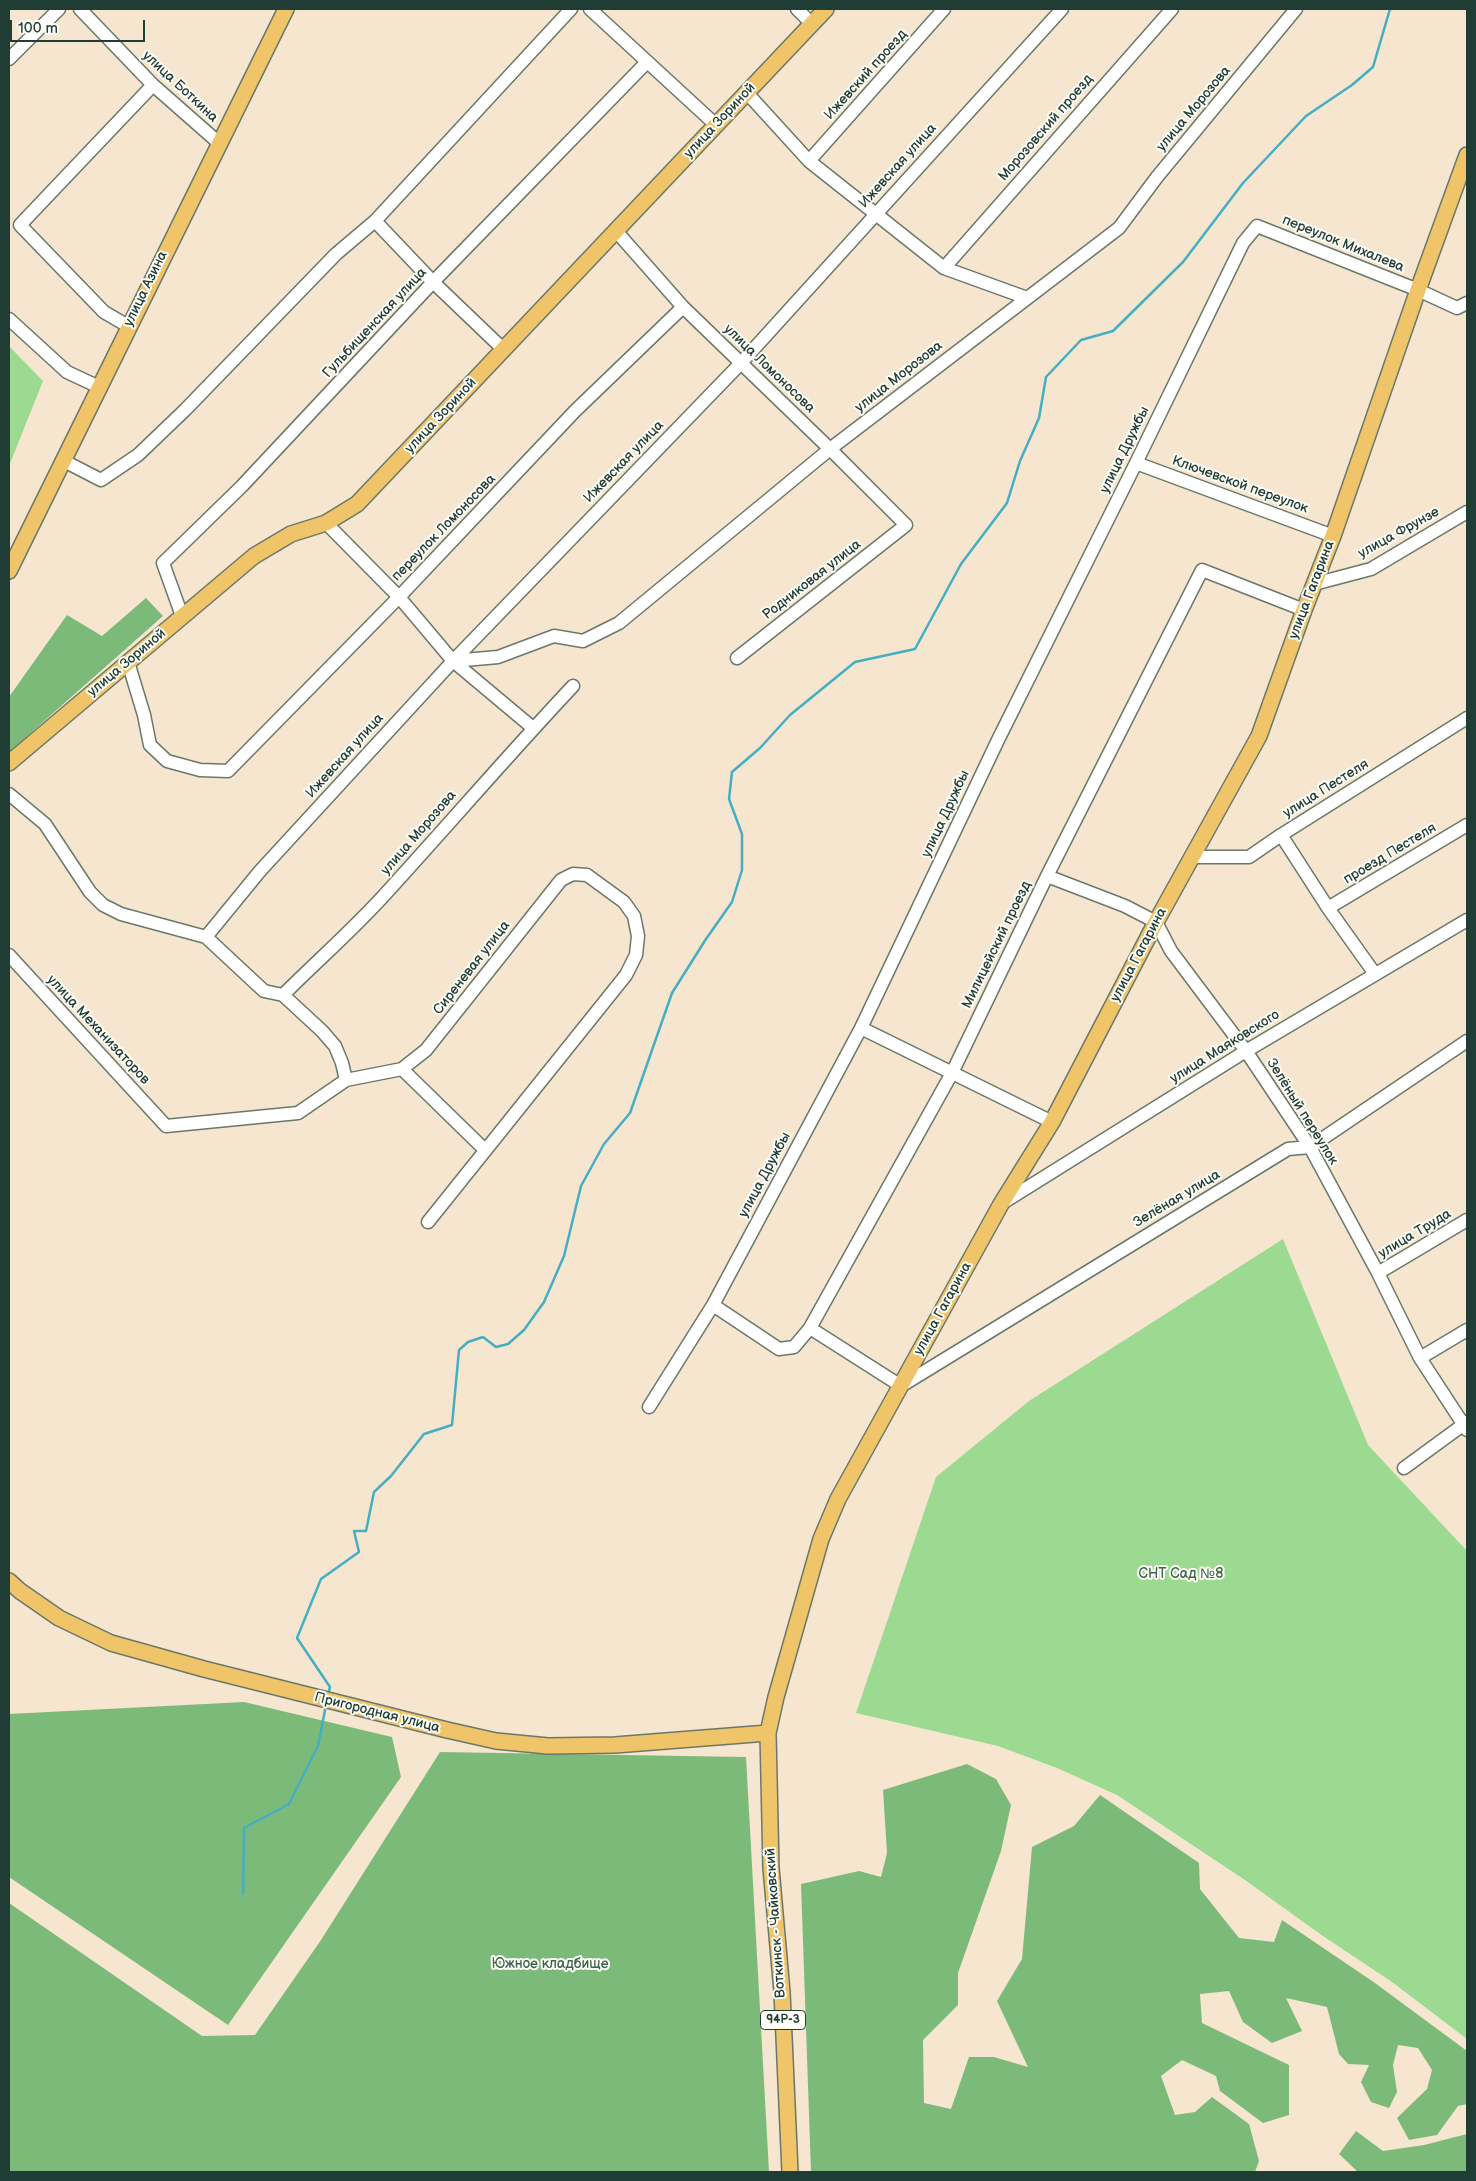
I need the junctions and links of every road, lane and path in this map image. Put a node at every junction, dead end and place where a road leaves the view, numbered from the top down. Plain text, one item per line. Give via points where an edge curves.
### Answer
1 (59, 9) edge
2 (80, 9) edge
3 (286, 9) edge
4 (571, 9) edge
5 (590, 9) edge
6 (797, 9) edge
7 (826, 9) edge
8 (944, 9) edge
9 (1062, 9) edge
10 (1172, 9) edge
11 (1296, 9) edge
12 (812, 24) junction
13 (9, 59) edge
14 (647, 62) junction
15 (153, 85) junction
16 (747, 93) junction
17 (716, 125) junction
18 (219, 143) junction
19 (1467, 155) edge
20 (809, 161) junction
21 (875, 213) junction
22 (375, 221) junction
23 (1257, 226) joint
24 (616, 231) junction
25 (944, 268) junction
26 (433, 282) junction
27 (1418, 290) junction
28 (1027, 298) junction
29 (1467, 303) edge
30 (683, 307) junction
31 (9, 319) edge
32 (128, 326) junction
33 (504, 350) junction
34 (741, 363) junction
35 (99, 387) junction
36 (830, 449) junction
37 (64, 462) junction
38 (1136, 463) junction
39 (1467, 512) edge
40 (326, 523) junction
41 (906, 525) joint
42 (1333, 536) junction
43 (9, 571) edge
44 (1314, 584) junction
45 (399, 597) junction
46 (1304, 610) junction
47 (182, 616) junction
48 (737, 658) dead end
49 (452, 661) junction
50 (128, 662) junction
51 (573, 686) dead end
52 (1467, 718) edge
53 (533, 728) junction
54 (9, 764) edge
55 (9, 794) edge
56 (1467, 825) edge
57 (1281, 834) junction
58 (1193, 857) junction
59 (1048, 876) junction
60 (1328, 908) junction
61 (1467, 920) edge
62 (1156, 922) junction
63 (206, 936) junction
64 (9, 955) edge
65 (1374, 974) junction
66 (283, 995) junction
67 (861, 1028) junction
68 (1467, 1041) edge
69 (1246, 1051) junction
70 (402, 1069) junction
71 (952, 1073) junction
72 (346, 1080) junction
73 (1052, 1122) junction
74 (1310, 1147) junction
75 (485, 1150) junction
76 (1001, 1204) junction
77 (1467, 1220) edge
78 (428, 1222) dead end
79 (1378, 1273) junction
80 (713, 1305) junction
81 (810, 1328) junction
82 (1467, 1330) edge
83 (1420, 1358) junction
84 (901, 1386) junction
85 (649, 1407) dead end
86 (1466, 1425) edge
87 (1404, 1468) dead end
88 (9, 1582) edge
89 (768, 1733) junction
90 (790, 2172) edge

1 - 13 street
2 - 15 street, улица Боткина
3 - 18 main road, улица Азина
4 - 22 street
5 - 14 street
6 - 12 street
7 - 12 main road, улица Зориной
8 - 20 street, Ижевский проезд
9 - 21 street, Ижевская улица
10 - 25 street, Морозовский проезд
11 - 28 street, улица Морозова via 1157,177 1119,228
12 - 16 main road, улица Зориной
14 - 17 street
14 - 26 street, Гульбищенская улица
15 - 18 street, улица Боткина
15 - 32 street via 20,225 104,312
16 - 17 main road, улица Зориной
16 - 20 street
17 - 24 main road, улица Зориной
18 - 32 main road, улица Азина
19 - 27 main road, улица Гагарина
20 - 21 street
21 - 25 street
21 - 34 street, Ижевская улица
22 - 26 street
22 - 37 street via 336,254 138,455 101,480
23 - 27 street, переулок Михалева
23 - 38 street, улица Дружбы via 1243,242
24 - 30 street, улица Ломоносова
24 - 33 main road, улица Зориной
25 - 28 street
26 - 33 street
26 - 47 street, Гульбищенская улица via 242,486 163,563
27 - 29 street, переулок Михалева via 1457,308
27 - 42 main road, улица Гагарина
28 - 36 street, улица Морозова
30 - 34 street, улица Ломоносова
30 - 45 street, переулок Ломоносова via 575,411
31 - 35 street via 67,372
32 - 35 main road, улица Азина
33 - 40 main road, улица Зориной via 357,504
34 - 36 street, улица Ломоносова
34 - 49 street, Ижевская улица
35 - 37 main road, улица Азина
36 - 41 street, улица Ломоносова
36 - 49 street, улица Морозова via 619,623 583,640 554,636 498,657
37 - 43 main road, улица Азина
38 - 42 street, Ключевской переулок
38 - 67 street, улица Дружбы via 998,740
39 - 44 street, улица Фрунзе via 1371,569
40 - 45 street
40 - 47 main road, улица Зориной via 292,534 254,556
41 - 48 street, Родниковая улица
42 - 44 main road, улица Гагарина
44 - 46 main road, улица Гагарина
45 - 49 street
45 - 50 street, переулок Ломоносова via 228,770 200,770 167,761 150,745
46 - 58 main road, улица Гагарина via 1259,736
46 - 59 street, Милицейский проезд via 1202,570
47 - 50 main road, улица Зориной
49 - 53 street
49 - 63 street, Ижевская улица via 260,871
50 - 54 main road, улица Зориной
51 - 53 street, улица Морозова
52 - 57 street, улица Пестеля
53 - 66 street, улица Морозова via 388,892
55 - 63 street via 45,824 90,892 103,905 121,914
56 - 60 street, проезд Пестеля
57 - 58 street, улица Пестеля via 1249,857
57 - 60 street
58 - 62 main road, улица Гагарина
59 - 62 street via 1125,906
59 - 71 street, Милицейский проезд
60 - 65 street
61 - 65 street, улица Маяковского
62 - 69 street, Зелёный переулок via 1171,951
62 - 73 main road, улица Гагарина
63 - 66 street via 264,991
64 - 72 street, улица Механизаторов via 166,1126 298,1113
65 - 69 street, улица Маяковского
66 - 72 street via 335,1046
67 - 71 street
67 - 80 street, улица Дружбы
68 - 74 street, Зелёная улица
69 - 74 street, Зелёный переулок
69 - 76 street, улица Маяковского
70 - 72 street
70 - 75 street
70 - 75 street, Сиреневая улица via 426,1050 561,880 573,874 586,875 624,902 634,916 638,936 636,955 626,975
71 - 73 street
71 - 81 street, Милицейский проезд
73 - 76 main road, улица Гагарина
74 - 79 street, Зелёный переулок
74 - 84 street, Зелёная улица via 1288,1149
75 - 78 street
76 - 84 main road, улица Гагарина
77 - 79 street, улица Труда
79 - 83 street, Зелёный переулок
80 - 81 street, Милицейский проезд via 779,1350 794,1347
80 - 85 street, улица Дружбы
81 - 84 street
82 - 83 street
83 - 86 street, Зелёный переулок
84 - 89 main road, улица Гагарина via 838,1499 821,1539
86 - 87 street
88 - 89 main road, Пригородная улица via 59,1618 111,1643 496,1741 548,1746 616,1745
89 - 90 main road, Воткинск - Чайковский / 94Р-3 via 770,1868 782,1992

